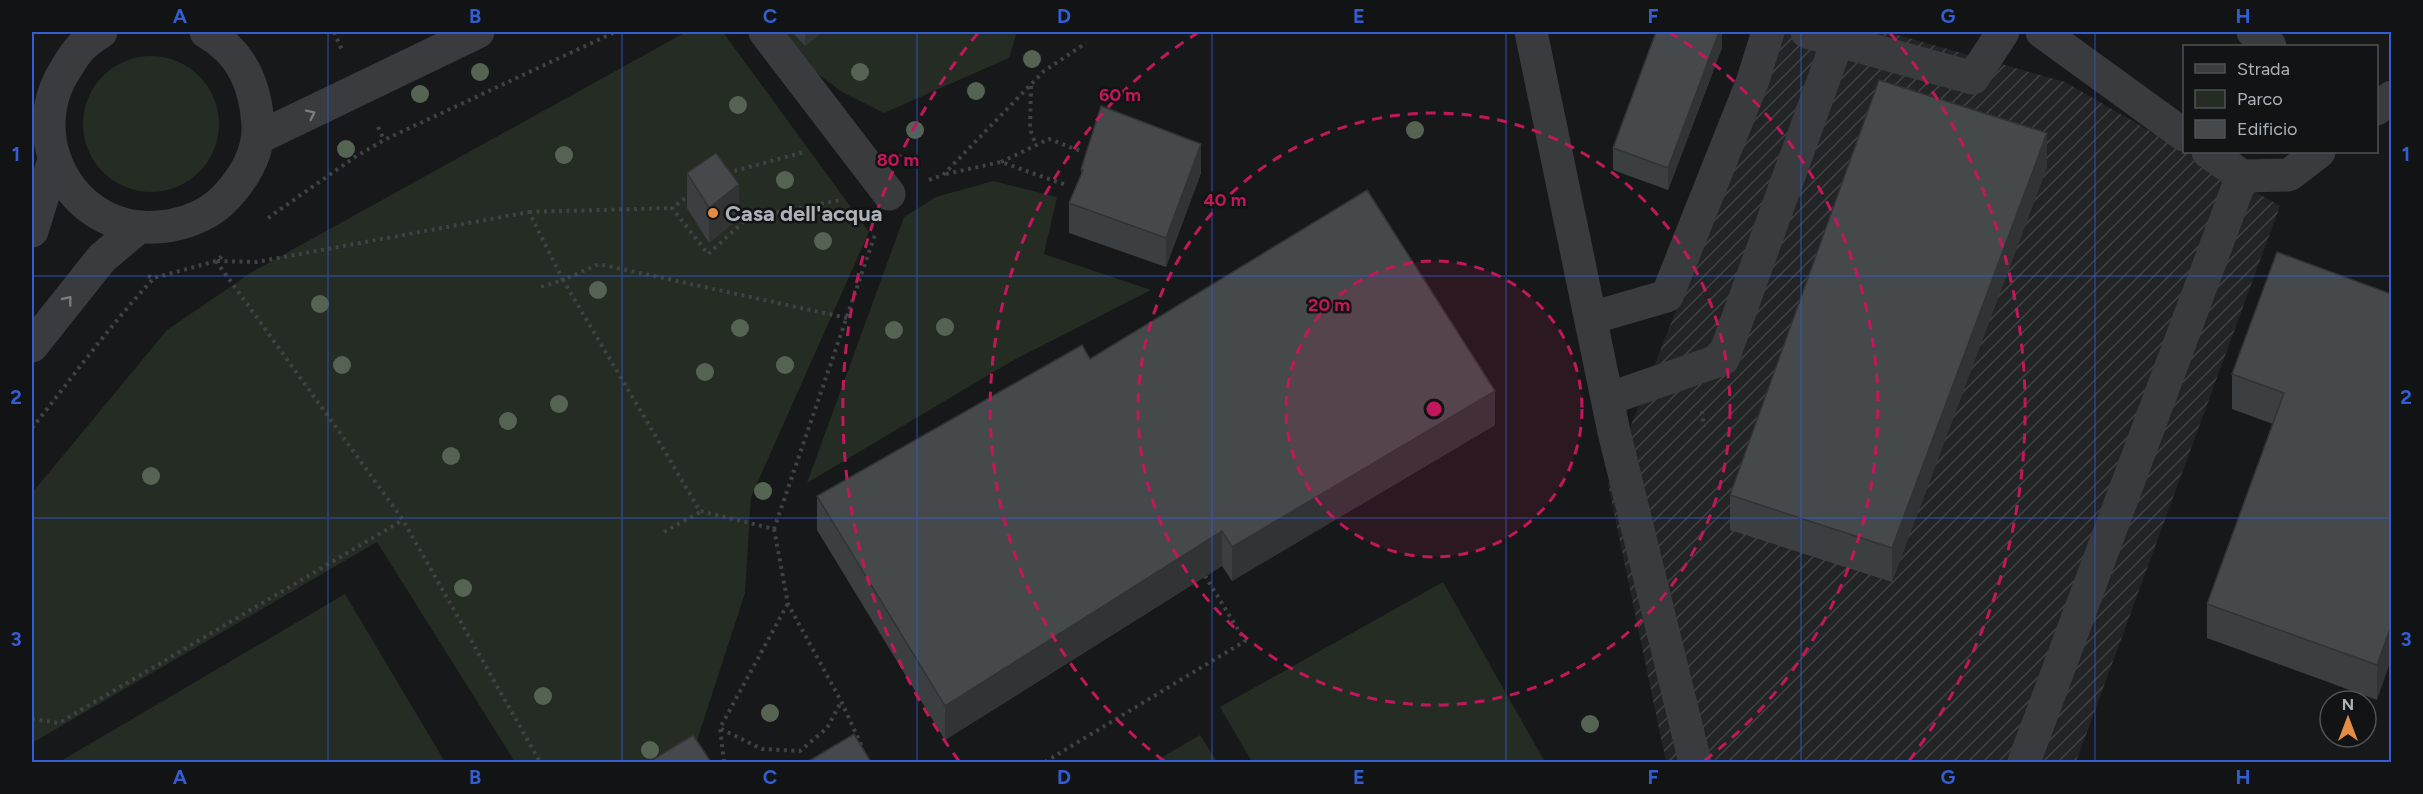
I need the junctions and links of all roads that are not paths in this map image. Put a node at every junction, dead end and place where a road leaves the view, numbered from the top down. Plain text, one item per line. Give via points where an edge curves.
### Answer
1 (101, 32) edge
2 (208, 32) edge
3 (246, 32) edge
4 (478, 32) edge
5 (765, 32) edge
6 (1531, 32) edge
7 (1768, 32) edge
8 (1807, 32) edge
9 (2003, 32) edge
10 (2042, 32) edge
11 (2253, 32) edge
12 (1838, 40) junction
13 (65, 44) edge
14 (2269, 45) edge
15 (2391, 97) edge
16 (2378, 107) edge
17 (2183, 134) edge
18 (258, 138) junction
19 (2209, 153) edge
20 (2318, 153) edge
21 (54, 160) junction
22 (2242, 176) junction
23 (890, 194) road end
24 (139, 227) junction
25 (32, 231) edge
26 (1591, 318) junction
27 (32, 346) edge
28 (1608, 399) junction
29 (1695, 762) edge
30 (2024, 762) edge

1 - 13 street via 82,43
2 - 3 street
2 - 18 street via 239,60 256,97
18 -> 4 street
5 - 23 street
6 - 26 street
7 - 26 street via 1753,80 1667,296
8 - 12 street
9 - 12 street via 1973,78
10 - 17 street
11 - 14 street
12 - 28 street via 1723,359
13 - 21 street via 49,109 48,136
15 - 16 street
18 - 24 street via 244,177 217,207 180,225
19 - 22 street
20 - 22 street via 2289,175
21 - 24 street via 73,192 102,216
21 - 25 street
22 - 30 street
27 -> 24 street via 102,258
26 - 28 street
28 - 29 street

